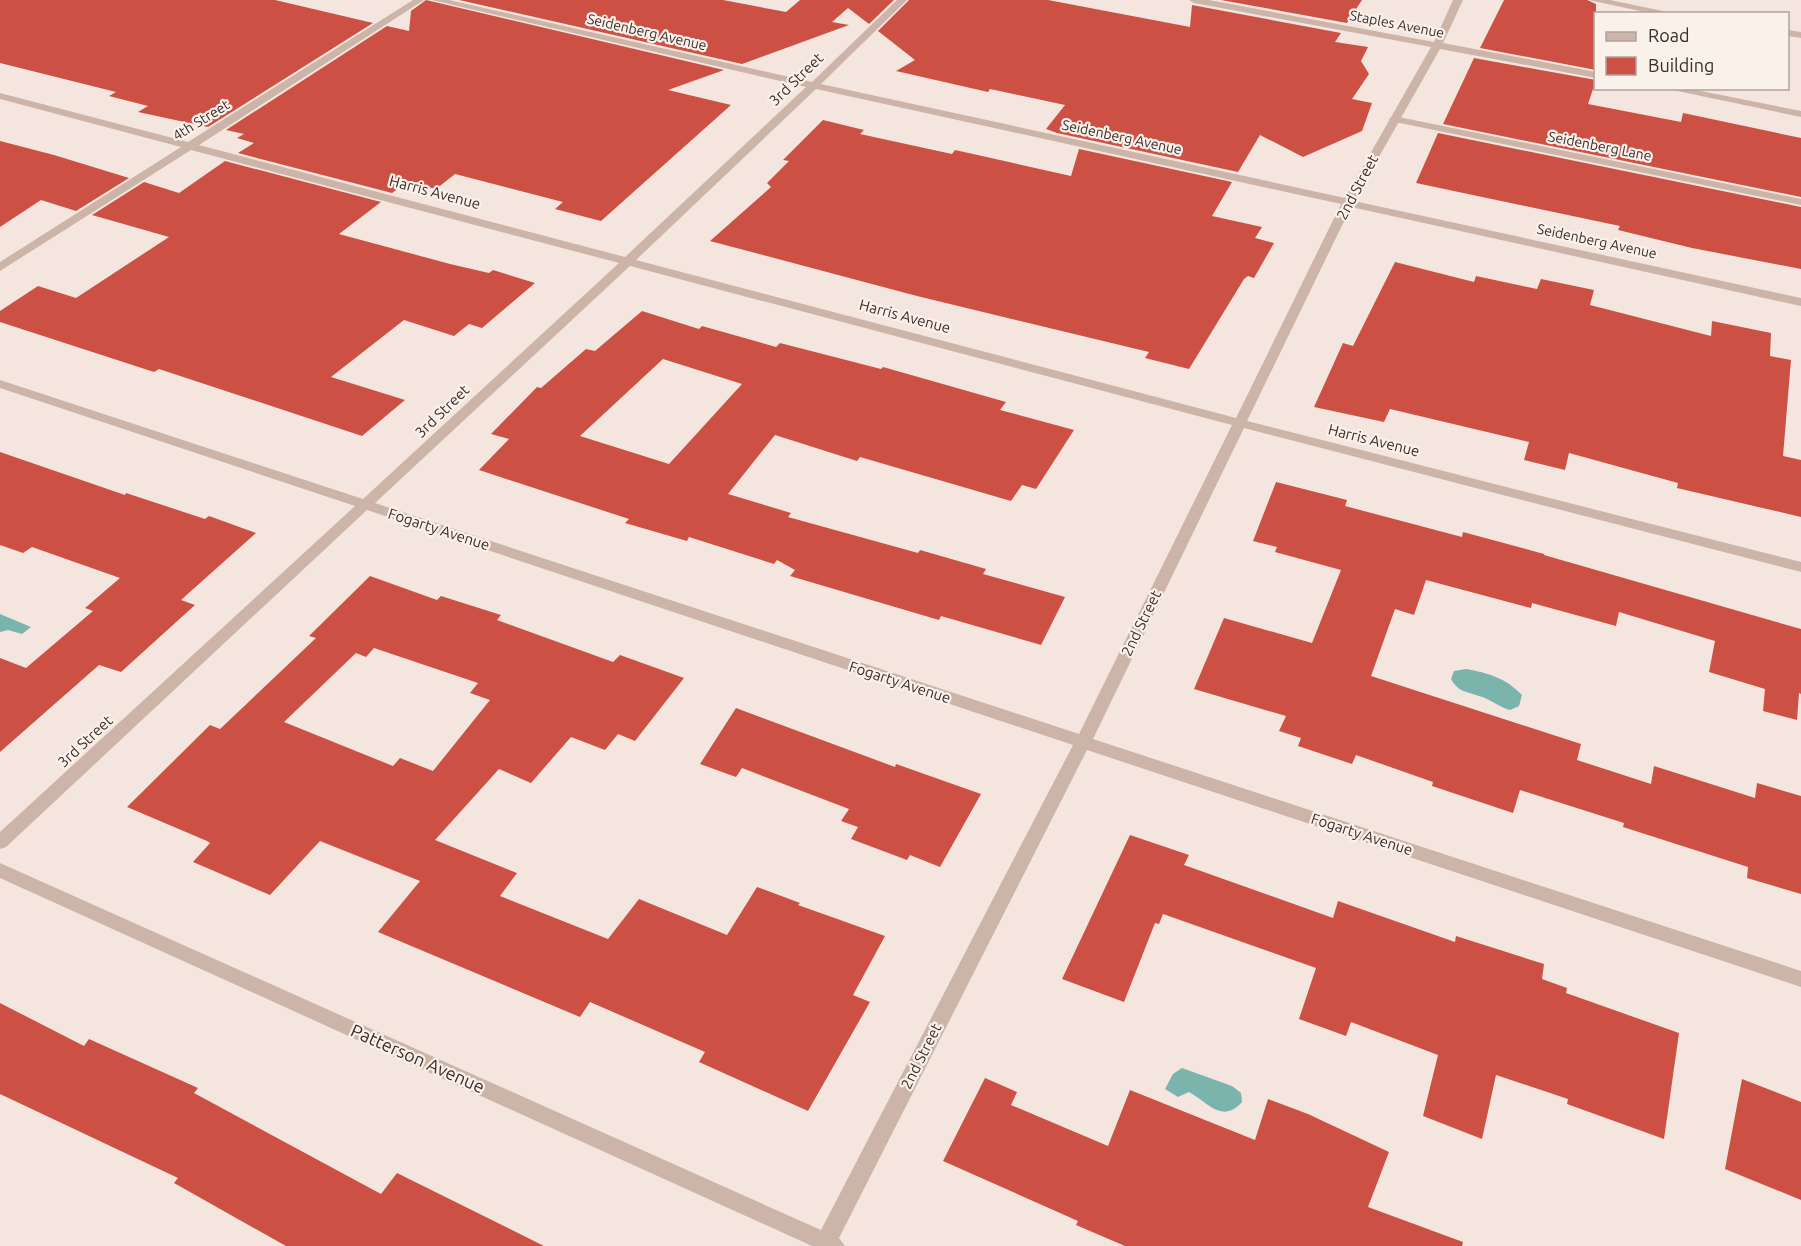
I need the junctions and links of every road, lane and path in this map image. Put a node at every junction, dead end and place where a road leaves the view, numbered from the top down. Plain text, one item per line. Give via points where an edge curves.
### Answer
1 (419, 0) edge
2 (437, 0) edge
3 (902, 0) edge
4 (1194, 0) edge
5 (1458, 0) edge
6 (1594, 0) edge
7 (1662, 12) edge
8 (1437, 45) junction
9 (1594, 75) edge
10 (813, 86) junction
11 (1678, 90) edge
12 (0, 96) edge
13 (1801, 114) edge
14 (1394, 119) junction
15 (189, 146) junction
16 (1348, 202) junction
17 (1801, 202) edge
18 (629, 260) junction
19 (0, 267) edge
20 (1801, 302) edge
21 (0, 384) edge
22 (1240, 423) junction
23 (367, 505) junction
24 (1801, 567) edge
25 (1083, 742) junction
26 (0, 842) edge
27 (0, 870) edge
28 (1801, 979) edge
29 (829, 1245) edge

1 - 15 street, 4th Street
2 - 10 street, Seidenberg Avenue
3 - 10 street, 3rd Street
4 - 8 street, Staples Avenue
5 - 8 street, 2nd Street
6 - 7 street
8 - 9 street, Staples Avenue
8 - 14 street, 2nd Street
10 - 16 street, Seidenberg Avenue
10 - 18 street, 3rd Street
11 - 13 street
12 - 15 street, Harris Avenue
14 - 16 street, 2nd Street
14 - 17 street, Seidenberg Lane
15 - 18 street, Harris Avenue
15 - 19 street, 4th Street
16 - 20 street, Seidenberg Avenue
16 - 22 street, 2nd Street
18 - 22 street, Harris Avenue
18 - 23 street, 3rd Street
21 - 23 street, Fogarty Avenue
22 - 24 street, Harris Avenue
22 - 25 street, 2nd Street
23 - 25 street, Fogarty Avenue
23 - 26 street, 3rd Street
25 - 28 street, Fogarty Avenue
25 - 29 street, 2nd Street
27 - 29 street, Patterson Avenue

